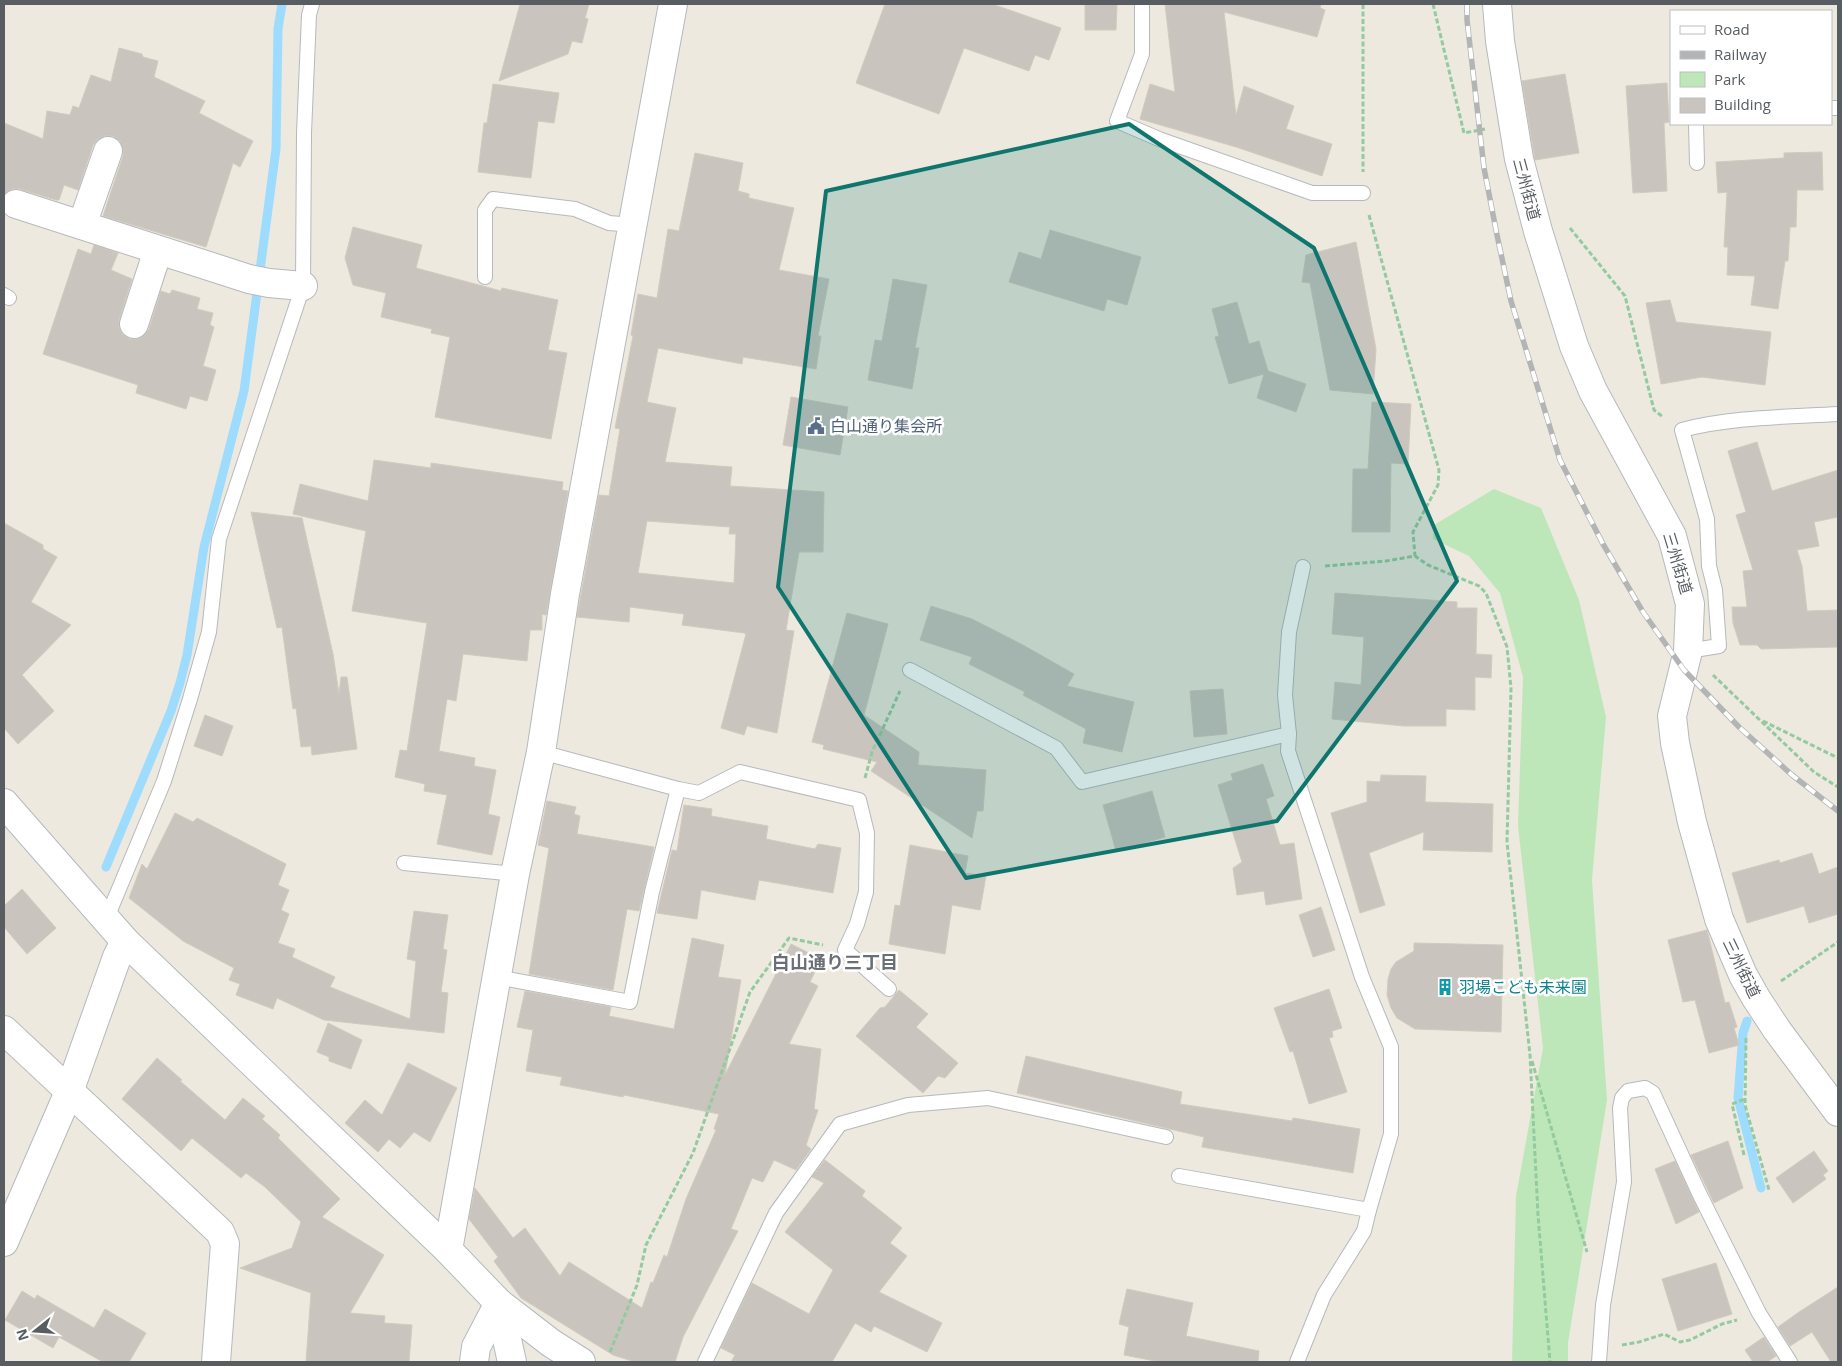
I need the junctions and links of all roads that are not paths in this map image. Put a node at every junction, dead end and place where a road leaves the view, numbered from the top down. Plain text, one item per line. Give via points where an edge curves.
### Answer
1 (312, 4) edge
2 (673, 4) edge
3 (1142, 4) edge
4 (1497, 4) edge
5 (1696, 125) edge
6 (108, 151) dead end
7 (1697, 164) dead end
8 (1363, 193) road end
9 (16, 204) dead end
10 (82, 225) junction
11 (633, 225) junction
12 (158, 250) junction
13 (485, 277) dead end
14 (303, 286) junction
15 (134, 324) dead end
16 (1838, 414) edge
17 (1304, 567) road end
18 (1688, 651) junction
19 (910, 670) road end
20 (1289, 734) junction
21 (541, 752) junction
22 (678, 789) junction
23 (4, 803) edge
24 (404, 864) dead end
25 (515, 874) junction
26 (106, 920) junction
27 (125, 941) junction
28 (497, 978) junction
29 (889, 989) dead end
30 (4, 1030) edge
31 (69, 1092) junction
32 (1838, 1112) edge
33 (1166, 1137) dead end
34 (1179, 1176) dead end
35 (1369, 1210) junction
36 (4, 1242) edge
37 (448, 1250) junction
38 (499, 1303) junction
39 (216, 1362) edge
40 (474, 1362) edge
41 (512, 1362) edge
42 (581, 1362) edge
43 (704, 1362) edge
44 (1297, 1362) edge
45 (1598, 1362) edge
46 (1790, 1362) edge

1 - 14 lane via 304,133
2 - 11 street
3 - 8 lane via 1142,54 1117,121 1158,139 1312,193
4 - 18 street, 三州街道 via 1510,110 1538,232 1574,346 1593,391 1672,536 1690,604
5 - 7 lane
6 - 10 street
9 - 10 street
10 - 12 street
11 - 13 lane via 609,223 575,209 493,199 485,210
11 - 21 street via 565,594
12 - 14 street via 259,281
12 - 15 street
14 - 26 lane via 219,539 209,632 190,699 164,781
16 - 18 lane via 1760,418 1682,430 1707,519 1719,646
17 - 20 lane via 1289,632 1285,696
18 - 32 street, 三州街道 via 1672,716 1675,743 1718,919 1759,1003
19 - 20 lane via 1056,748 1082,782
20 - 35 lane via 1290,760 1362,976 1391,1047 1391,1134
21 - 22 lane
21 - 25 street
22 - 28 lane via 652,892 630,1002
22 - 29 lane via 699,793 740,772 859,800 867,833 866,892 845,950
23 - 26 street
24 - 25 lane
25 - 28 street
26 - 27 street
27 - 31 street
27 - 37 street
28 - 37 street
30 - 31 street
31 - 36 street
31 - 39 street via 220,1232 225,1244
33 - 43 lane via 988,1098 908,1105 840,1124 776,1213
34 - 35 lane
35 - 44 lane via 1364,1231 1324,1295
37 - 38 street
38 - 40 street via 476,1347
38 - 41 street
38 - 42 street
45 - 46 lane via 1603,1305 1624,1182 1620,1108 1628,1091 1645,1088 1653,1093 1759,1313

